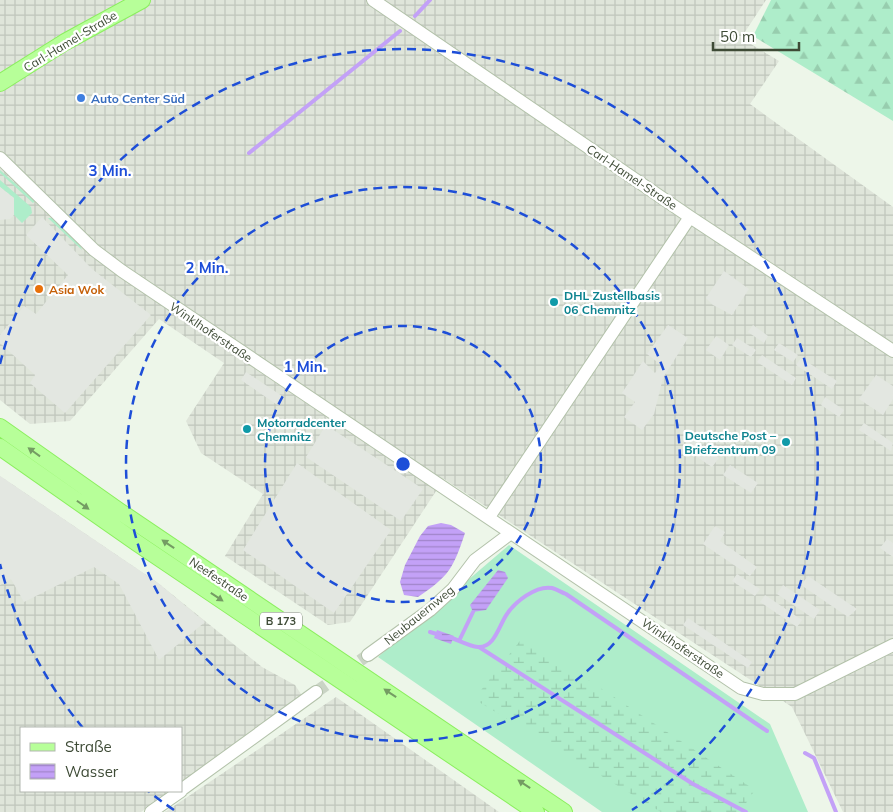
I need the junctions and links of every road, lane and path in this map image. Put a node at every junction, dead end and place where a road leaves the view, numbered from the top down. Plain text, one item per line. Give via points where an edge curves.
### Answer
1 (142, 0) edge
2 (373, 0) edge
3 (0, 83) edge
4 (0, 158) edge
5 (690, 217) junction
6 (893, 351) edge
7 (0, 427) edge
8 (0, 447) edge
9 (489, 517) junction
10 (511, 532) junction
11 (893, 645) edge
12 (368, 655) tunnel mouth
13 (316, 692) tunnel mouth
14 (182, 790) edge
15 (180, 792) edge
16 (151, 812) edge
17 (536, 812) edge
18 (564, 812) edge

1 - 3 main road, Carl-Hamel-Straße via 65,42
2 - 5 street, Carl-Hamel-Straße
4 - 9 street, Winklhoferstraße via 94,250 122,271
5 - 6 street, Carl-Hamel-Straße
5 - 9 street
18 -> 7 main road, Neefestraße / B 173
8 -> 17 main road, Neefestraße / B 173
9 - 10 street, Winklhoferstraße
10 - 11 street, Winklhoferstraße via 742,688 763,694 795,694
10 - 12 street, Neubauernweg via 475,560 453,589 430,610
13 - 14 street
15 - 16 street

